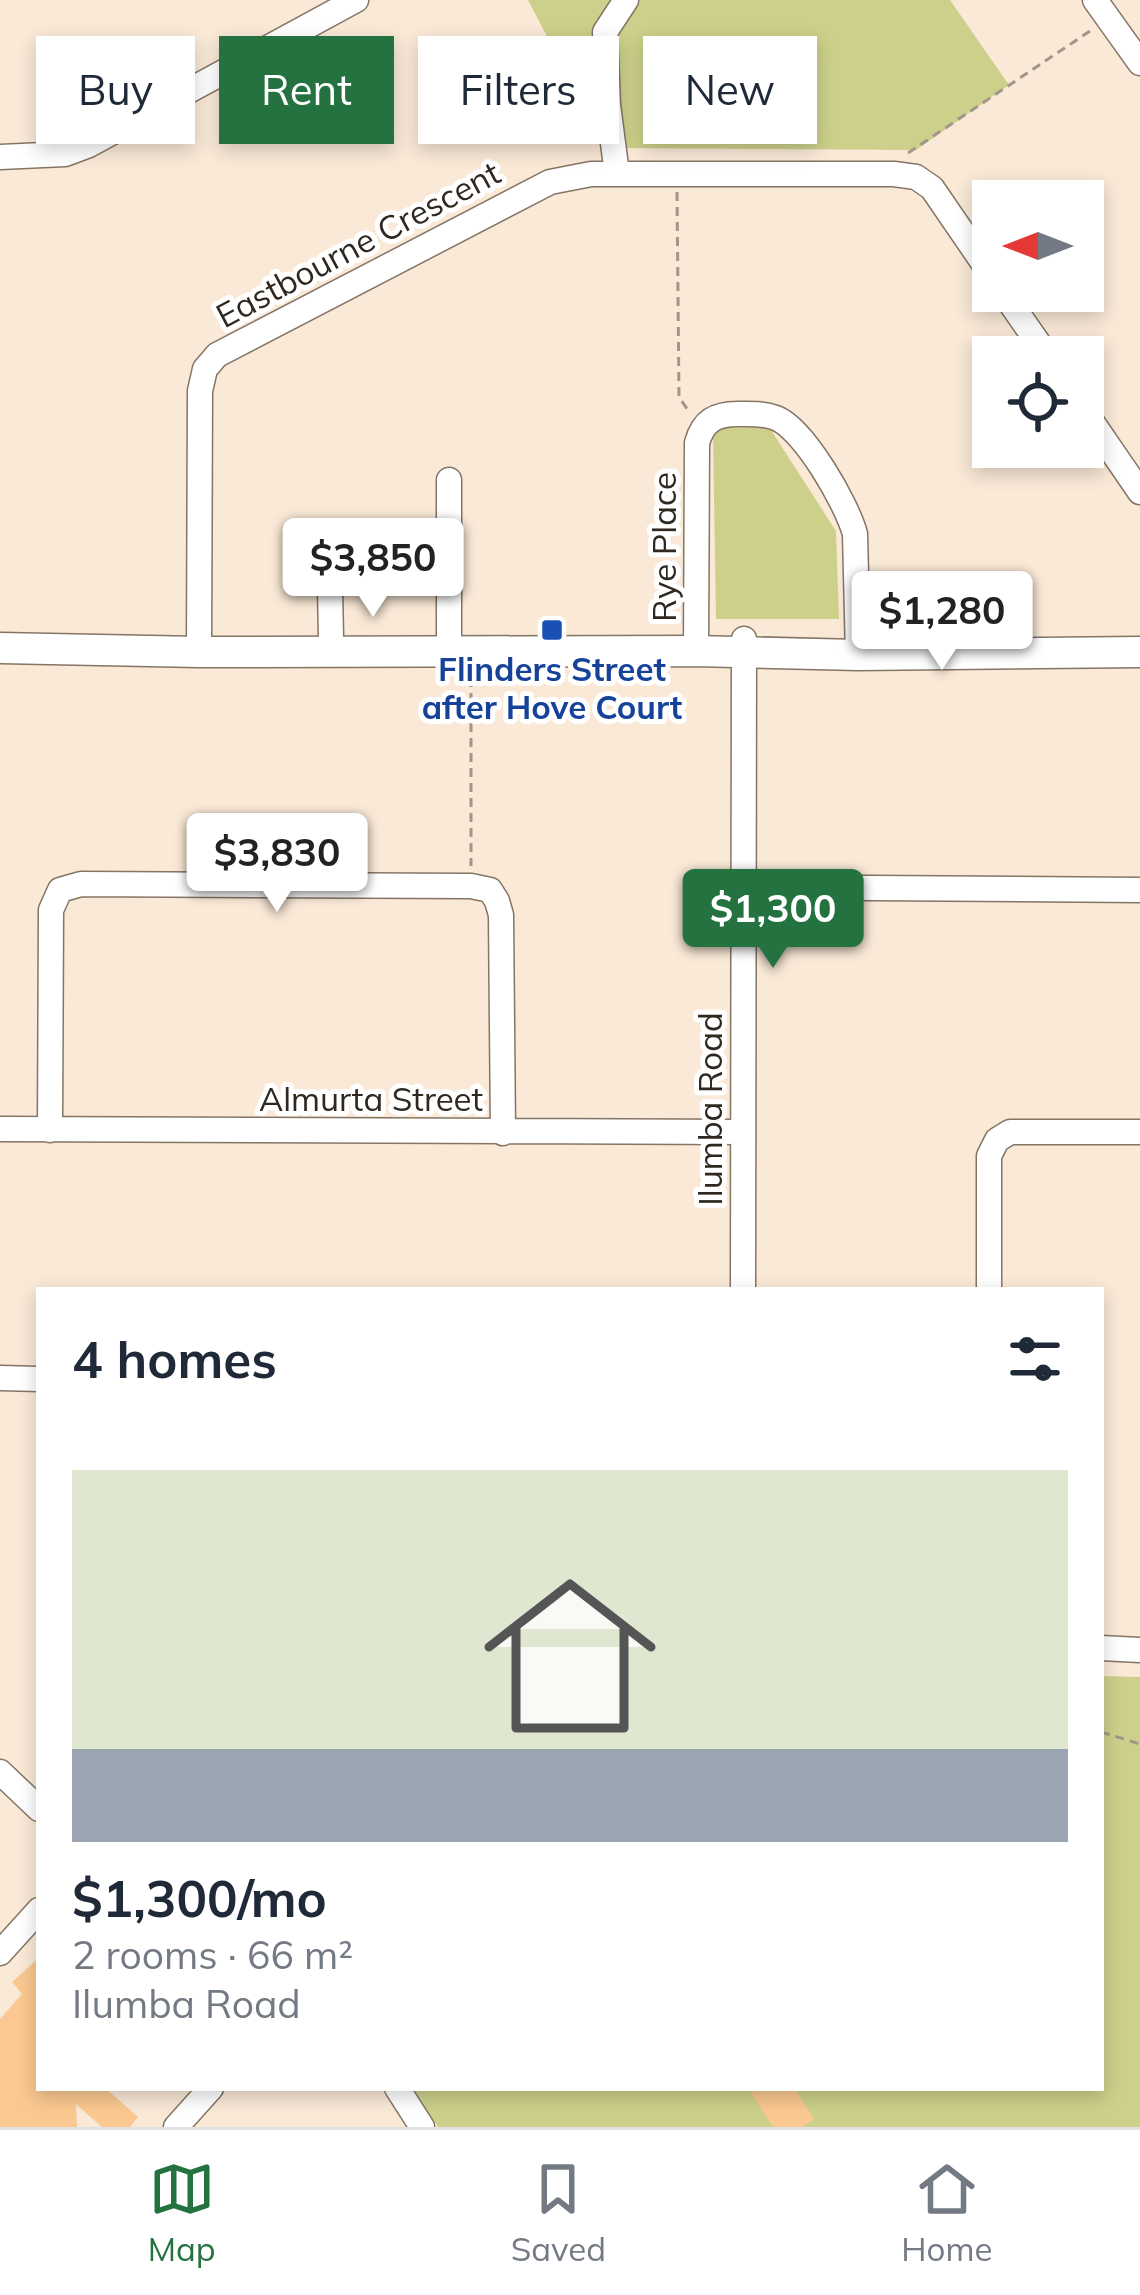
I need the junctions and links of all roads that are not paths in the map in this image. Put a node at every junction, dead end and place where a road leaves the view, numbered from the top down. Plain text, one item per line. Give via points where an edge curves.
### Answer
1 (356, 0) edge
2 (626, 0) edge
3 (1102, 9) edge
4 (1140, 63) edge
5 (0, 158) edge
6 (617, 173) junction
7 (972, 247) edge
8 (1104, 440) edge
9 (449, 480) dead end
10 (1140, 492) edge
11 (333, 548) dead end
12 (0, 635) edge
13 (331, 638) junction
14 (1140, 639) edge
15 (200, 644) junction
16 (696, 645) junction
17 (745, 646) junction
18 (858, 647) junction
19 (0, 648) edge
20 (457, 652) junction
21 (1140, 652) edge
22 (743, 887) junction
23 (1140, 890) edge
24 (0, 1130) edge
25 (50, 1130) junction
26 (742, 1132) junction
27 (1140, 1132) edge
28 (502, 1133) junction
29 (743, 1287) edge
30 (989, 1287) edge
31 (0, 1378) edge
32 (36, 1379) edge
33 (1140, 1634) edge
34 (1104, 1641) edge
35 (1104, 1641) edge
36 (1140, 1649) edge
37 (0, 1772) edge
38 (36, 1807) edge
39 (36, 1913) edge
40 (0, 1953) edge
41 (209, 2091) edge
42 (399, 2091) edge
43 (176, 2127) edge
44 (422, 2127) edge

1 - 5 street via 89,145
2 - 6 street via 605,32
3 - 4 street
6 - 7 street, Eastbourne Crescent via 916,177
6 - 15 street, Eastbourne Crescent via 550,182 217,355 200,391
8 - 10 street
9 - 20 street
11 - 13 street
12 - 15 main road
13 - 15 main road
13 - 20 main road
14 - 18 main road
15 - 19 main road
15 - 20 main road
16 - 17 main road
16 - 18 street, Rye Place via 697,443 710,419 745,414 780,419 796,431 844,503 855,534
16 - 20 main road
17 - 18 main road
17 - 22 street, Ilumba Road
18 - 21 main road
22 - 23 street
22 - 26 street, Ilumba Road
24 - 25 street, Almurta Street
25 - 28 street, Almurta Street
25 - 28 street via 51,910 60,890 471,886 490,890 501,915
26 - 28 street, Almurta Street
26 - 29 street, Ilumba Road
27 - 30 street via 1010,1132 997,1140 989,1156
31 - 32 street
33 - 34 street
35 - 36 street
37 - 38 street
39 - 40 street
41 - 43 street
42 - 44 street

